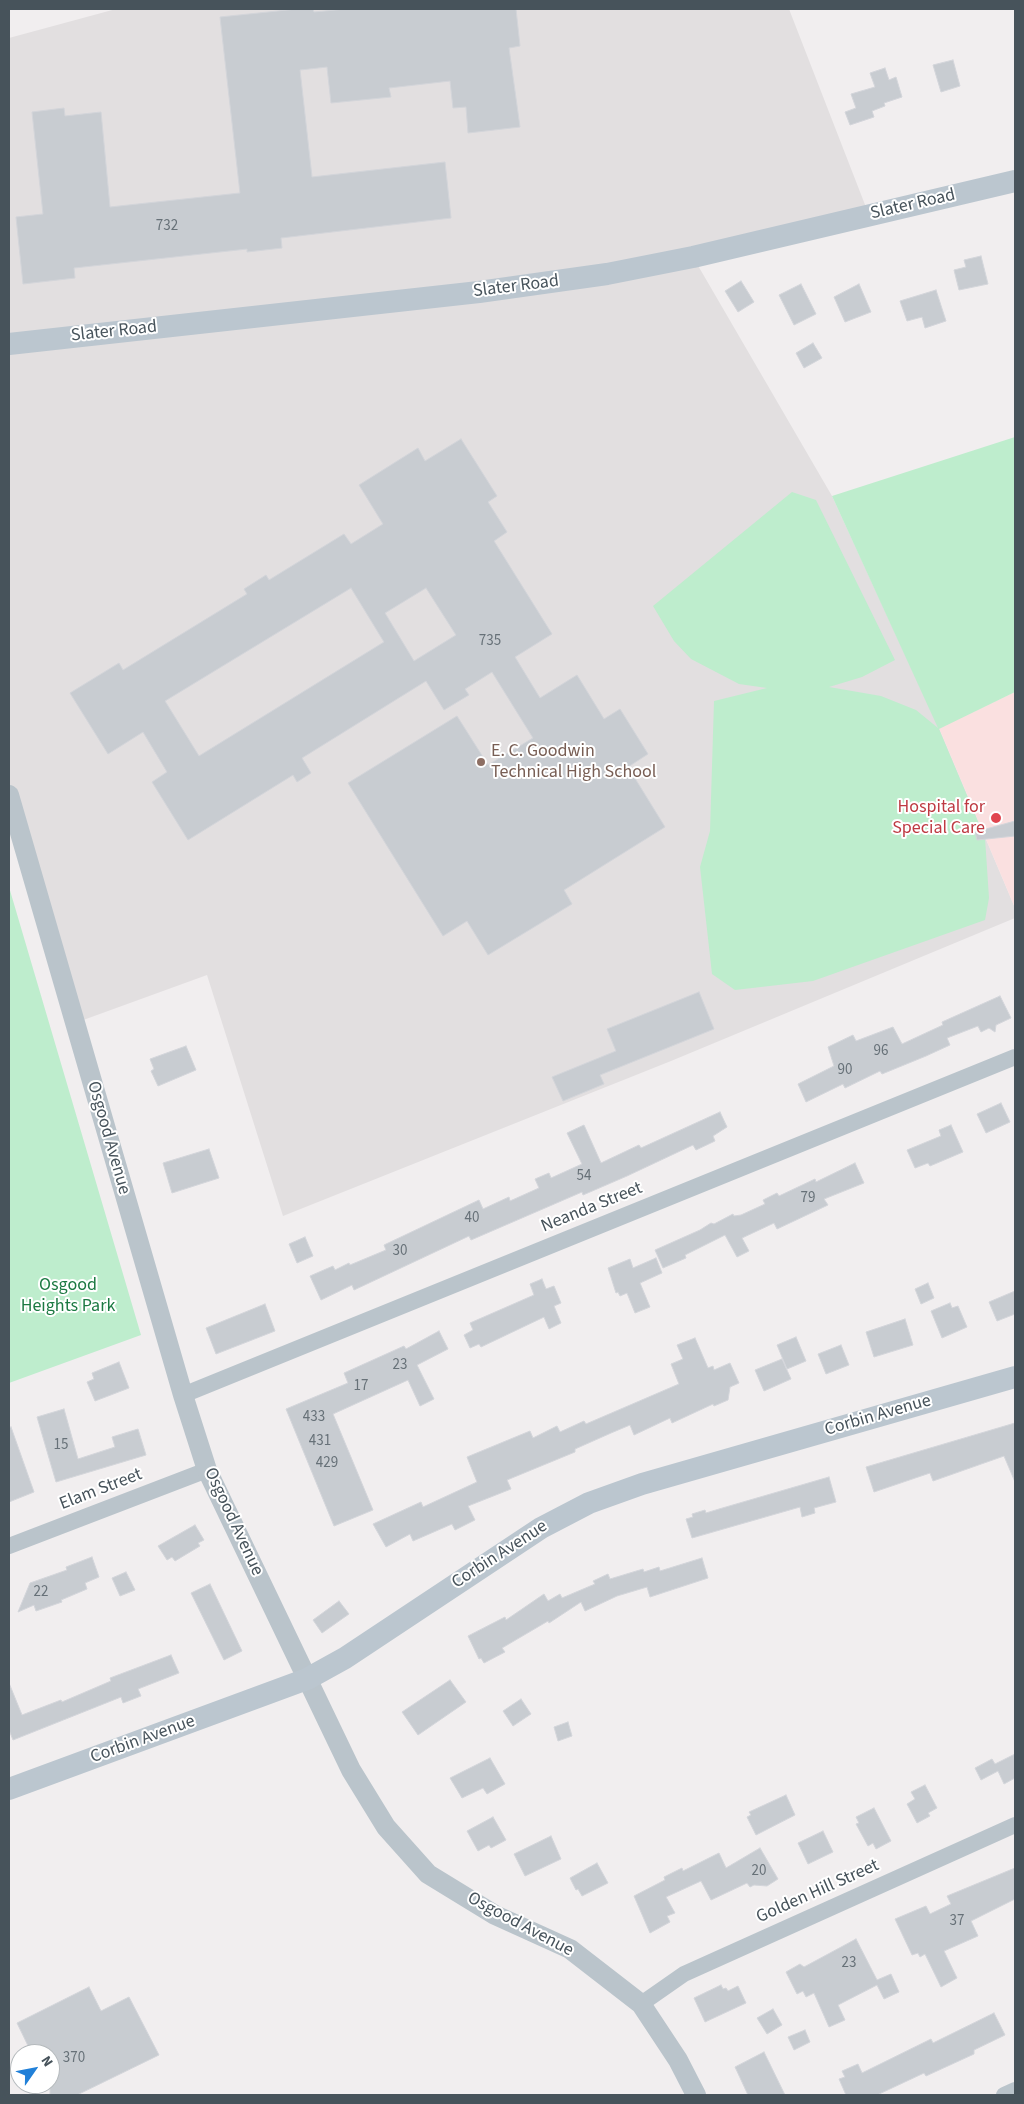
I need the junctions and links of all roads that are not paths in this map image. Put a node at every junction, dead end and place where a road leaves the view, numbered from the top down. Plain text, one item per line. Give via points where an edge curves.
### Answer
1 (1015, 181) edge
2 (9, 344) edge
3 (9, 795) edge
4 (1015, 1057) edge
5 (1015, 1376) edge
6 (183, 1394) junction
7 (207, 1470) junction
8 (9, 1546) edge
9 (307, 1679) junction
10 (9, 1789) edge
11 (1015, 1825) edge
12 (641, 2004) junction
13 (1015, 2090) edge
14 (696, 2095) edge
15 (1004, 2095) edge

1 - 2 main road, Slater Road via 693,257 607,274 479,292
3 - 6 street, Osgood Avenue
4 - 6 street, Neanda Street
5 - 9 main road, Corbin Avenue via 642,1484 589,1503 541,1528 345,1658
6 - 7 street, Osgood Avenue
7 - 8 street, Elam Street
7 - 9 street, Osgood Avenue
9 - 10 main road, Corbin Avenue
9 - 12 street, Osgood Avenue via 351,1770 386,1828 428,1874 494,1915 570,1949
11 - 12 street, Golden Hill Street via 684,1974
12 - 14 street, Osgood Avenue via 678,2060
13 - 15 street

